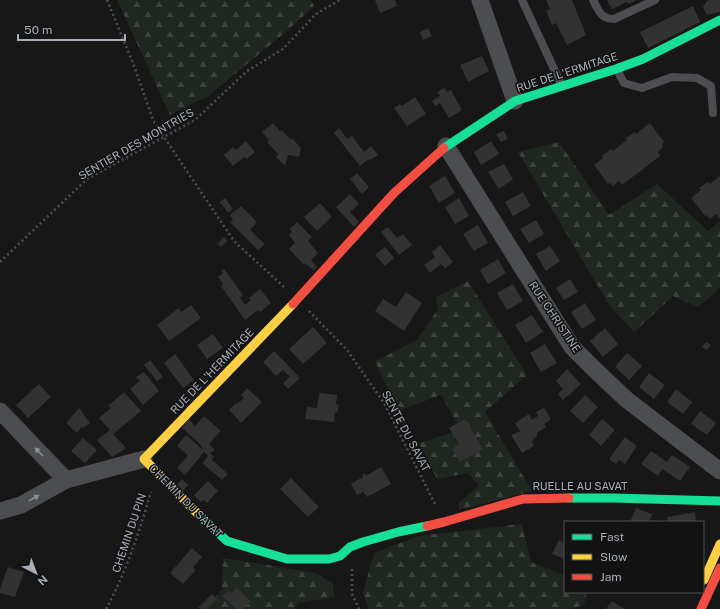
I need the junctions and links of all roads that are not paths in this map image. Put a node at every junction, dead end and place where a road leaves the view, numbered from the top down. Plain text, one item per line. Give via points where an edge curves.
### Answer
1 (480, 0) edge
2 (522, 0) edge
3 (593, 0) edge
4 (655, 0) edge
5 (720, 20) edge
6 (616, 69) junction
7 (562, 86) junction
8 (515, 101) junction
9 (713, 113) dead end
10 (446, 146) junction
11 (297, 299) joint
12 (0, 411) edge
13 (144, 459) junction
14 (720, 470) edge
15 (66, 480) junction
16 (720, 501) edge
17 (0, 511) edge
18 (444, 522) joint
19 (720, 544) edge
20 (720, 568) edge
21 (704, 579) edge
22 (701, 609) edge

1 - 8 street
2 - 7 lane
3 - 4 lane via 601,15 614,19
5 - 6 street, RUE DE L'ERMITAGE via 643,59
6 - 7 street, RUE DE L'ERMITAGE
6 - 9 lane via 624,83 642,88 672,76 697,78 711,86
7 - 8 street, RUE DE L'ERMITAGE
8 - 10 street, RUE DE L'ERMITAGE
10 - 11 street, RUE DE L'ERMITAGE via 394,193
10 - 14 street, RUE CHRISTINE via 572,347 627,400
11 - 13 street, RUE DE L'HERMITAGE
15 -> 12 street
13 - 15 street, CHEMIN DU SAVAT
13 - 18 street, CHEMIN DU SAVAT via 227,542 287,559 329,559 340,556 350,547 363,542
17 -> 15 street, CHEMIN DU SAVAT via 21,505
16 - 18 street, RUELLE AU SAVAT via 523,499
19 - 21 street
20 - 22 street

